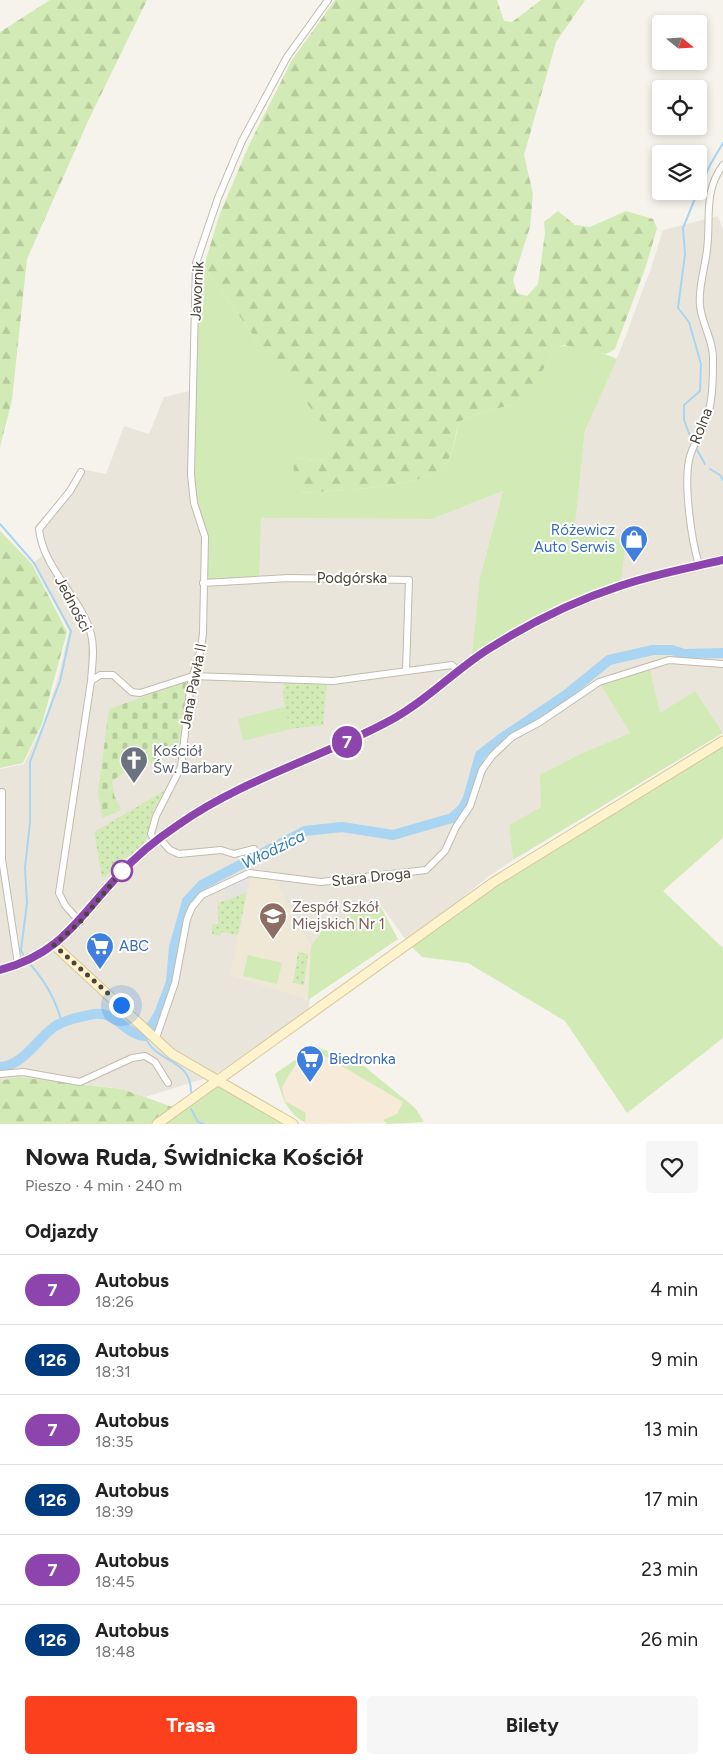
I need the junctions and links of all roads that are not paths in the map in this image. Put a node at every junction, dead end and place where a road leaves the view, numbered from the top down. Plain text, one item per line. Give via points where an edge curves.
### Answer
1 (328, 0) edge
2 (723, 166) edge
3 (81, 472) dead end
4 (723, 560) edge
5 (699, 565) junction
6 (204, 583) junction
7 (723, 664) edge
8 (406, 671) junction
9 (459, 672) junction
10 (193, 676) junction
11 (91, 681) junction
12 (723, 741) edge
13 (2, 792) dead end
14 (157, 840) junction
15 (254, 849) dead end
16 (80, 922) junction
17 (54, 945) junction
18 (24, 962) junction
19 (0, 970) edge
20 (154, 1036) junction
21 (0, 1074) edge
22 (218, 1080) junction
23 (168, 1083) dead end
24 (158, 1124) edge
25 (294, 1124) edge

1 - 6 street, Jawornik via 287,57 242,141 196,263 191,475 194,503 205,537
2 - 5 street, Rolna via 710,193 708,247 700,297 713,356 709,410 688,466 694,549
3 - 11 street, Jedności via 39,529 46,553 90,633 93,648
4 - 5 street
5 - 9 street via 594,595 510,636
6 - 8 street, Podgórska via 289,578 409,580
6 - 10 street, Jana Pawła II via 203,633
7 - 20 street, Stara Droga via 670,660 599,682 512,737 482,770 470,806 445,851 426,870 321,882 249,873 202,895 187,919 175,983
8 - 9 street via 452,665
8 - 10 street via 333,681
9 - 14 street via 391,720 326,753 230,793
10 - 11 street via 140,693 132,692 113,675 100,675
10 - 14 street, Jana Pawła II via 182,737 181,767 156,816 151,834
11 - 16 street, Jedności via 60,892 65,905
12 - 22 street via 494,882
13 - 18 street via 2,859
14 - 15 street via 179,854 221,850 234,854
14 - 16 street via 119,874
16 - 17 street
17 - 18 street
17 - 20 street
18 - 19 street
20 - 22 street via 172,1054
21 - 23 street via 23,1072 80,1082 132,1058 145,1056 155,1062
22 - 24 street
22 - 25 street

